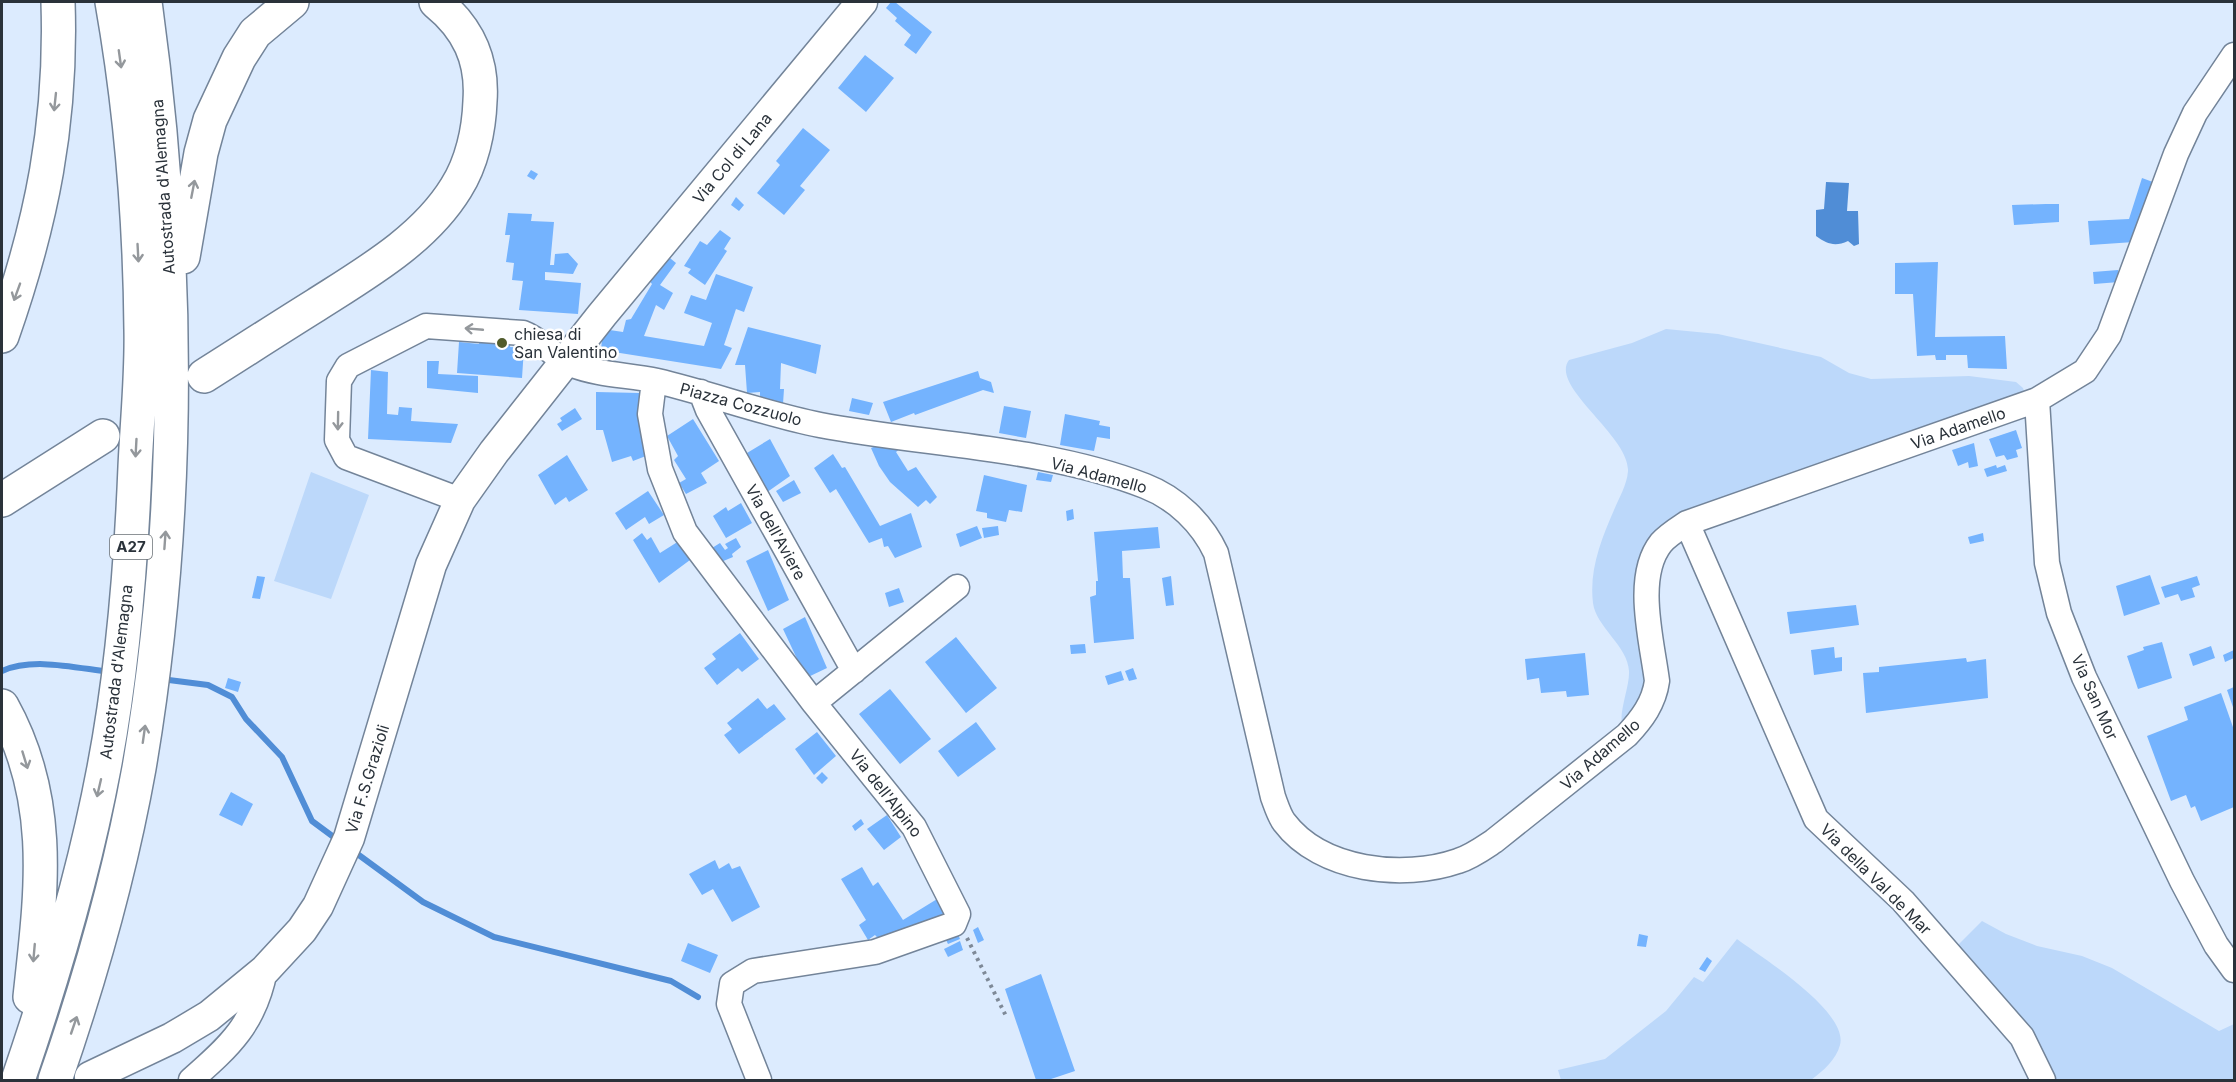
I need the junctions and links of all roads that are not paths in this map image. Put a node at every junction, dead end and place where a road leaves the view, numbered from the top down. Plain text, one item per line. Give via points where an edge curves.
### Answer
1 (58, 2) edge
2 (112, 2) edge
3 (145, 2) edge
4 (292, 2) edge
5 (436, 2) edge
6 (862, 2) edge
7 (2235, 55) edge
8 (172, 330) junction
9 (2, 336) edge
10 (566, 361) junction
11 (204, 376) dead end
12 (654, 381) junction
13 (701, 393) junction
14 (2037, 400) junction
15 (103, 436) dead end
16 (918, 438) joint
17 (2, 500) edge
18 (460, 500) junction
19 (1687, 523) junction
20 (957, 587) dead end
21 (854, 671) junction
22 (814, 704) junction
23 (2, 706) edge
24 (265, 970) junction
25 (2235, 970) edge
26 (90, 1077) dead end
27 (16, 1080) edge
28 (55, 1080) edge
29 (191, 1080) edge
30 (759, 1080) edge
31 (2043, 1080) edge

1 -> 9 highway via 60,55 48,174 26,267
2 -> 27 highway, Autostrada d'Alemagna / A27 via 132,146 141,331 132,538 104,768 44,1005
3 - 8 highway, Autostrada d'Alemagna / A27 via 162,147
8 -> 4 highway, A27 via 190,206 210,120 255,33
5 - 11 highway via 456,18 475,53 482,82 479,120 469,161 456,189 435,215 384,262
6 - 10 main road, Via Col di Lana
7 - 14 street, Via Adamello via 2195,113 2176,154 2104,343 2085,371
28 -> 8 highway, Autostrada d'Alemagna / A27 via 111,898 138,769 153,671 165,539
10 - 12 street, Piazza Cozzuolo
10 - 18 main road, Via F.S.Grazioli
10 -> 18 street via 524,333 434,325 418,328 342,372 337,440 346,458
12 - 13 street, Piazza Cozzuolo
12 - 22 street, Via dell'Alpino via 650,414 660,469 685,532
13 - 16 street, Piazza Cozzuolo via 819,424
13 - 21 street, Via dell'Aviere
14 - 19 street, Via Adamello
14 - 25 street, Via San Mor via 2047,563 2059,613 2084,677 2182,881 2216,945
15 - 17 highway
16 - 19 street, Via Adamello via 1064,464 1144,486 1180,506 1209,537 1216,553 1273,797 1283,821 1333,858 1389,870 1437,867 1474,854 1627,735 1641,719 1655,696 1657,681 1647,598 1649,568 1660,544
18 - 24 main road, Via F.S.Grazioli via 424,586 360,805 336,871 302,930
19 - 31 street, Via della Val de Mar via 1816,819 1903,901 2022,1037
20 - 21 street
21 - 22 street
22 - 30 street, Via dell'Alpino via 914,827 954,903 958,919 954,924 874,952 753,971 732,984 729,1004
23 -> 27 highway, A27 via 25,759 38,806 41,843 33,968
24 - 26 main road, Via F.S.Grazioli via 237,996 181,1032
24 - 29 street via 252,1016

